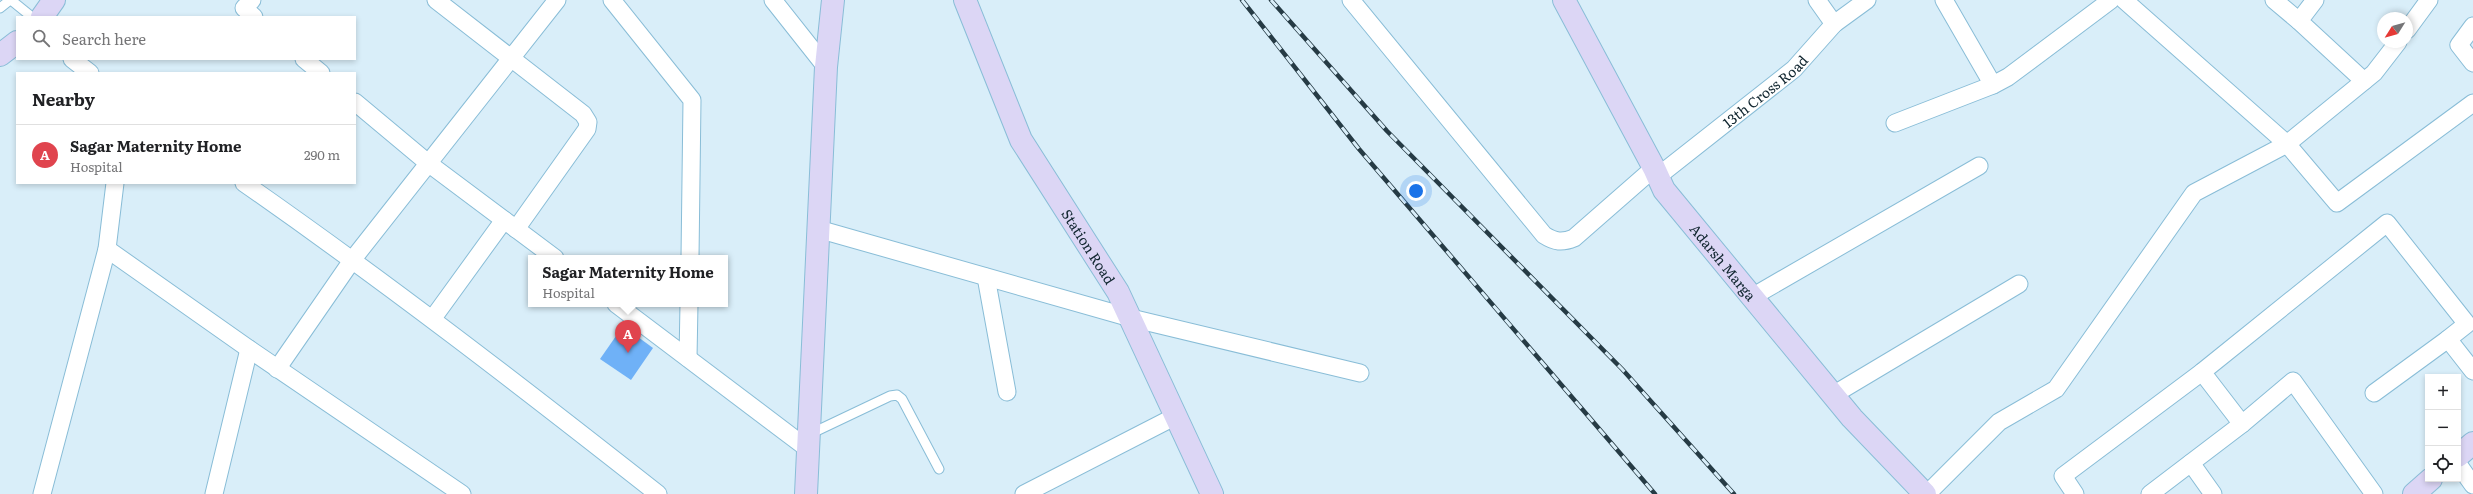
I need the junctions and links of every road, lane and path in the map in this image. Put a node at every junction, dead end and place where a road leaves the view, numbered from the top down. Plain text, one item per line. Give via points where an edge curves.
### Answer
1 (10, 0) edge
2 (54, 0) edge
3 (252, 0) edge
4 (436, 0) edge
5 (557, 0) edge
6 (612, 0) edge
7 (773, 0) edge
8 (833, 0) edge
9 (965, 0) edge
10 (1351, 0) edge
11 (1564, 0) edge
12 (1817, 0) edge
13 (1867, 0) edge
14 (1944, 0) edge
15 (2111, 0) edge
16 (2124, 0) edge
17 (2274, 0) edge
18 (2315, 0) edge
19 (2429, 0) edge
20 (0, 8) edge
21 (31, 16) edge
22 (43, 16) edge
23 (253, 16) edge
24 (2299, 20) junction
25 (2413, 22) edge
26 (1834, 24) junction
27 (2473, 26) edge
28 (16, 43) edge
29 (2393, 48) edge
30 (0, 55) edge
31 (510, 59) junction
32 (73, 60) edge
33 (305, 60) edge
34 (2473, 63) edge
35 (826, 67) junction
36 (89, 72) edge
37 (320, 72) edge
38 (2364, 81) junction
39 (1993, 85) junction
40 (356, 103) edge
41 (2473, 103) edge
42 (1895, 122) dead end
43 (2287, 144) junction
44 (428, 163) junction
45 (1979, 166) dead end
46 (1655, 172) junction
47 (115, 184) edge
48 (245, 184) edge
49 (510, 224) junction
50 (818, 229) junction
51 (107, 249) junction
52 (551, 255) edge
53 (690, 255) edge
54 (353, 259) junction
55 (986, 277) junction
56 (2019, 284) dead end
57 (1752, 297) junction
58 (620, 307) edge
59 (689, 307) edge
60 (433, 318) junction
61 (1130, 318) junction
62 (2448, 339) junction
63 (249, 349) junction
64 (688, 358) junction
65 (277, 369) junction
66 (2473, 371) edge
67 (2202, 372) junction
68 (1360, 373) dead end
69 (1008, 392) dead end
70 (2374, 393) dead end
71 (1833, 395) junction
72 (1176, 416) junction
73 (2242, 424) junction
74 (809, 442) junction
75 (2473, 443) edge
76 (2461, 453) edge
77 (2191, 463) junction
78 (2461, 468) edge
79 (940, 469) dead end
80 (2428, 482) edge
81 (2473, 485) edge
82 (42, 494) edge
83 (214, 494) edge
84 (462, 494) edge
85 (658, 494) edge
86 (806, 494) edge
87 (1024, 494) edge
88 (1212, 494) edge
89 (1926, 494) edge
90 (2075, 494) edge
91 (2150, 494) edge
92 (2213, 494) edge
93 (2374, 494) edge
94 (2414, 494) edge

1 - 20 lane
1 - 21 lane
2 - 22 main road
3 - 23 street via 244,8
4 - 31 street
5 - 31 street
6 - 53 street via 692,100
7 - 35 street
8 - 35 main road
9 - 61 main road, Station Road via 1021,140 1118,292
10 - 46 street, 13th Cross Road via 1544,235 1554,242 1565,242 1574,238
11 - 46 main road, Adarsh Marga
12 - 26 street
13 - 26 street, 13th Cross Road
14 - 39 street
15 - 39 street via 2008,77
16 - 43 street
17 - 24 street
18 - 24 street
19 - 25 street
24 - 38 street
26 - 46 street, 13th Cross Road via 1794,69
27 - 34 street via 2459,45
28 - 30 main road
29 - 38 street via 2374,73
31 - 44 street
31 - 49 street via 583,114 588,122 587,129
32 - 36 street
33 - 37 street
35 - 50 main road
38 - 43 street
39 - 42 street
40 - 44 street
41 - 43 street via 2337,203
43 - 89 street via 2194,193 2056,389 1999,422
44 - 49 street
44 - 54 street
45 - 57 street
46 - 57 main road, Adarsh Marga via 1664,190
47 - 51 street
48 - 54 street
49 - 52 street
49 - 60 street
50 - 55 street
50 - 74 main road
51 - 63 street
51 - 82 street
54 - 60 street
54 - 65 street
55 - 61 street
55 - 69 street
56 - 71 street
57 - 71 main road, Adarsh Marga
58 - 64 street
59 - 64 street
60 - 85 street
61 - 68 street
61 - 72 main road, Station Road
62 - 66 street
62 - 67 street via 2467,324 2387,223
62 - 70 street
63 - 65 street
63 - 83 street
64 - 74 street
65 - 84 street
67 - 73 street
67 - 90 street via 2063,476
71 - 89 main road, Adarsh Marga
72 - 87 street
72 - 88 main road, Station Road
73 - 77 street
73 - 93 street via 2293,381
74 - 79 lane via 890,396 897,395 902,399
74 - 86 main road
75 - 76 main road
77 - 91 street
77 - 92 street
78 - 81 street
80 - 94 main road

